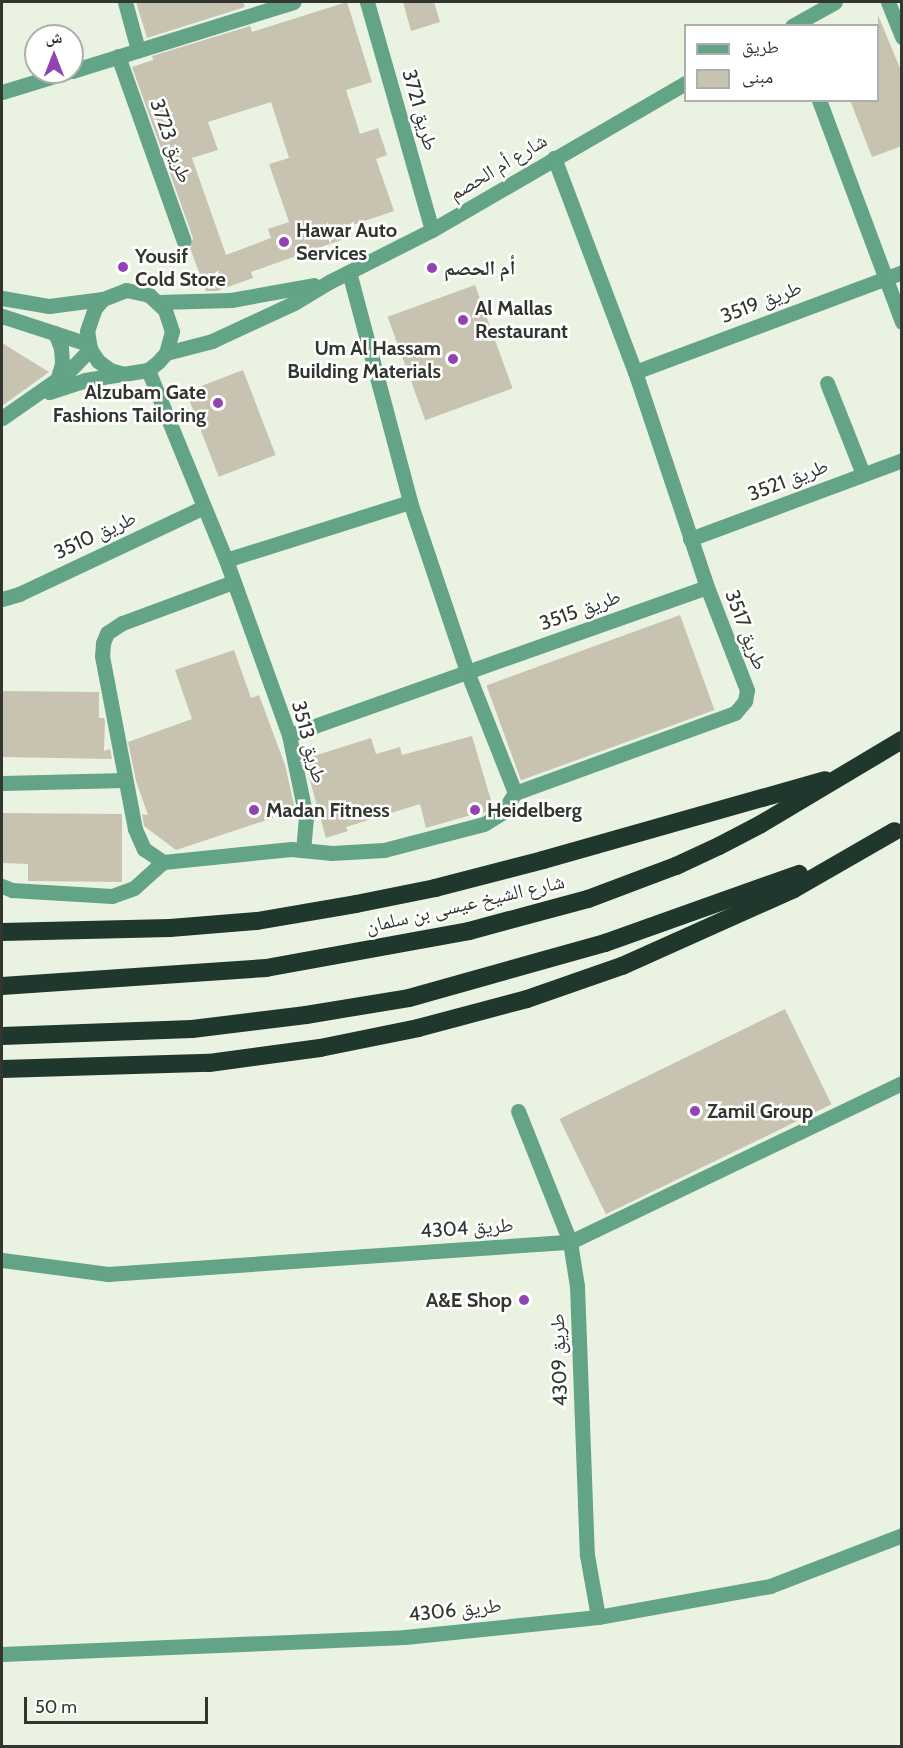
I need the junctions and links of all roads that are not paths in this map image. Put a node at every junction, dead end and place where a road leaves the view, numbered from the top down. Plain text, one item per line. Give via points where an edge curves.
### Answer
1 (125, 2) edge
2 (294, 2) edge
3 (367, 2) edge
4 (835, 2) edge
5 (888, 2) edge
6 (255, 7) edge
7 (796, 24) edge
8 (902, 37) edge
9 (138, 50) junction
10 (118, 56) junction
11 (84, 67) edge
12 (28, 84) edge
13 (684, 84) edge
14 (2, 92) edge
15 (820, 102) edge
16 (554, 158) junction
17 (432, 230) junction
18 (184, 241) dead end
19 (349, 272) junction
20 (902, 272) edge
21 (886, 278) junction
22 (329, 282) junction
23 (2, 298) edge
24 (104, 299) junction
25 (158, 302) junction
26 (2, 316) edge
27 (902, 322) edge
28 (55, 333) junction
29 (89, 346) junction
30 (166, 353) junction
31 (148, 370) junction
32 (635, 372) junction
33 (124, 374) junction
34 (57, 380) junction
35 (827, 383) dead end
36 (33, 398) junction
37 (2, 418) edge
38 (902, 460) edge
39 (863, 474) junction
40 (410, 502) junction
41 (204, 507) junction
42 (690, 539) junction
43 (226, 560) junction
44 (233, 582) junction
45 (707, 587) junction
46 (2, 599) edge
47 (468, 674) junction
48 (289, 735) junction
49 (902, 740) edge
50 (841, 775) junction
51 (125, 780) junction
52 (2, 783) edge
53 (515, 794) junction
54 (898, 829) edge
55 (303, 850) junction
56 (163, 861) junction
57 (2, 886) edge
58 (2, 932) edge
59 (2, 986) edge
60 (2, 1036) edge
61 (2, 1069) edge
62 (902, 1083) edge
63 (518, 1112) dead end
64 (570, 1242) junction
65 (2, 1260) edge
66 (899, 1542) edge
67 (598, 1617) junction
68 (2, 1654) edge

1 - 9 street
2 - 6 street
3 - 17 street, طريق 3721
4 - 7 street
5 - 8 street
6 - 9 street
9 - 10 street
10 - 11 street
10 - 18 street, طريق 3723
12 - 14 street
13 - 16 street, شارع أم الحصم
15 - 21 street
16 - 17 street, شارع أم الحصم
16 - 32 street, طريق 3517
17 - 19 street, شارع أم الحصم
19 - 22 street, شارع أم الحصم
19 - 40 street
20 - 21 street, طريق 3519
21 - 27 street
21 - 32 street, طريق 3519
22 - 25 street, شارع أم الحصم via 231,300
22 - 30 street, شارع أم الحصم via 243,328
23 - 24 street via 49,306
24 - 25 street via 126,290 149,295
24 - 29 street via 89,319
25 - 30 street via 172,332
26 - 28 street
28 - 29 street
28 - 34 street via 62,364
29 - 33 street via 98,361
29 - 34 street via 77,364
30 - 31 street
31 - 33 street
31 - 41 street, طريق 3513
32 - 42 street, طريق 3517
33 - 36 street via 86,380
34 - 36 street
35 - 39 street
36 - 37 street
38 - 39 street, طريق 3521
39 - 42 street, طريق 3521
40 - 43 street
40 - 47 street
41 - 43 street, طريق 3513
41 - 46 street, طريق 3510
42 - 45 street, طريق 3517
43 - 44 street, طريق 3513
44 - 48 street, طريق 3513
44 - 51 street via 134,617 107,633 102,656
45 - 47 street, طريق 3515
45 - 53 street, طريق 3517 via 747,690 745,701 735,713
47 - 48 street, طريق 3515
47 - 53 street
48 - 55 street, طريق 3513 via 306,817
49 - 50 highway, شارع الشيخ عيسى بن سلمان
50 - 58 highway via 543,860 356,904 256,921 170,928
50 - 59 highway, شارع الشيخ عيسى بن سلمان via 761,824 676,866 588,899 469,931 266,968
51 - 52 street
51 - 56 street via 135,829 144,849
53 - 55 street via 503,812 473,827 384,850
54 - 60 highway via 784,880 605,944 409,998 192,1029
54 - 61 highway via 794,889 622,966 527,999 418,1028 320,1048 209,1063
55 - 56 street
56 - 57 street via 134,888 112,896 12,890
62 - 64 street, طريق 4304
63 - 64 street, طريق 4309
64 - 65 street, طريق 4304 via 108,1274
64 - 67 street, طريق 4309 via 577,1286 587,1555
66 - 67 street, طريق 4306 via 770,1586
67 - 68 street, طريق 4306 via 405,1637

